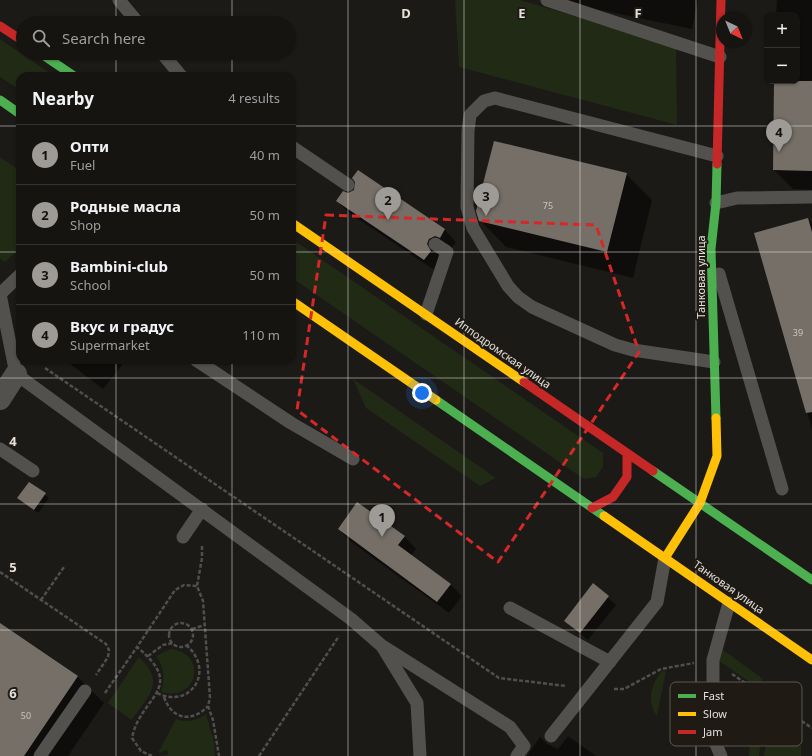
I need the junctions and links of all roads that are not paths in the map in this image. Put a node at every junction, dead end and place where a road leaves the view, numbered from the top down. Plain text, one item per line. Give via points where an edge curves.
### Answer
1 (119, 0) edge
2 (547, 0) edge
3 (721, 0) edge
4 (132, 16) edge
5 (0, 26) edge
6 (16, 36) edge
7 (720, 57) junction
8 (50, 60) edge
9 (168, 60) edge
10 (68, 72) edge
11 (178, 72) edge
12 (0, 100) edge
13 (16, 111) edge
14 (296, 150) edge
15 (718, 156) junction
16 (348, 185) dead end
17 (812, 197) edge
18 (716, 203) junction
19 (296, 226) edge
20 (435, 244) dead end
21 (711, 249) junction
22 (16, 279) edge
23 (0, 294) edge
24 (296, 304) edge
25 (426, 314) junction
26 (714, 362) junction
27 (202, 364) edge
28 (16, 374) junction
29 (0, 399) edge
30 (0, 449) edge
31 (627, 453) junction
32 (353, 459) dead end
33 (33, 471) dead end
34 (782, 489) dead end
35 (700, 503) junction
36 (592, 508) junction
37 (202, 510) junction
38 (183, 538) dead end
39 (665, 558) junction
40 (812, 564) edge
41 (808, 578) edge
42 (729, 603) junction
43 (510, 608) dead end
44 (382, 646) junction
45 (812, 660) edge
46 (610, 662) junction
47 (713, 682) edge
48 (85, 690) road end
49 (551, 736) dead end
50 (717, 746) edge
51 (40, 756) edge
52 (420, 756) edge
53 (517, 756) edge
54 (721, 756) edge

1 - 4 lane
2 - 7 lane
3 - 7 main road, Танковая улица
5 - 6 main road
7 - 15 main road, Танковая улица
8 - 10 main road
9 - 11 lane
12 - 13 main road
14 - 16 lane
15 - 18 main road, Танковая улица
15 - 26 lane via 494,98 484,101 470,115 467,207 473,228 508,286 518,297 532,307 615,345 632,350
17 - 18 lane via 737,198
18 - 21 main road, Танковая улица
19 - 25 main road, Ипподромская улица
20 - 25 lane via 447,252
21 - 26 main road, Танковая улица
21 - 34 lane
22 - 23 lane
23 - 28 lane
24 - 36 main road
25 - 31 main road, Ипподромская улица
26 - 35 main road, Танковая улица via 717,456
27 - 32 lane via 290,423
28 - 29 street
28 - 37 lane
30 - 33 lane
31 - 35 main road, Ипподромская улица
31 - 36 main road via 626,477 613,497
35 - 39 main road, Танковая улица
35 - 41 main road
36 - 39 main road
37 - 38 lane
37 - 44 lane via 351,619
39 - 42 main road, Танковая улица
39 - 46 lane via 657,602
40 - 41 lane
42 - 45 main road, Танковая улица
42 - 47 lane via 713,660
43 - 46 lane
44 - 52 lane via 417,704
44 - 53 lane via 510,727 524,746
46 - 49 lane
48 - 51 lane
50 - 54 lane

